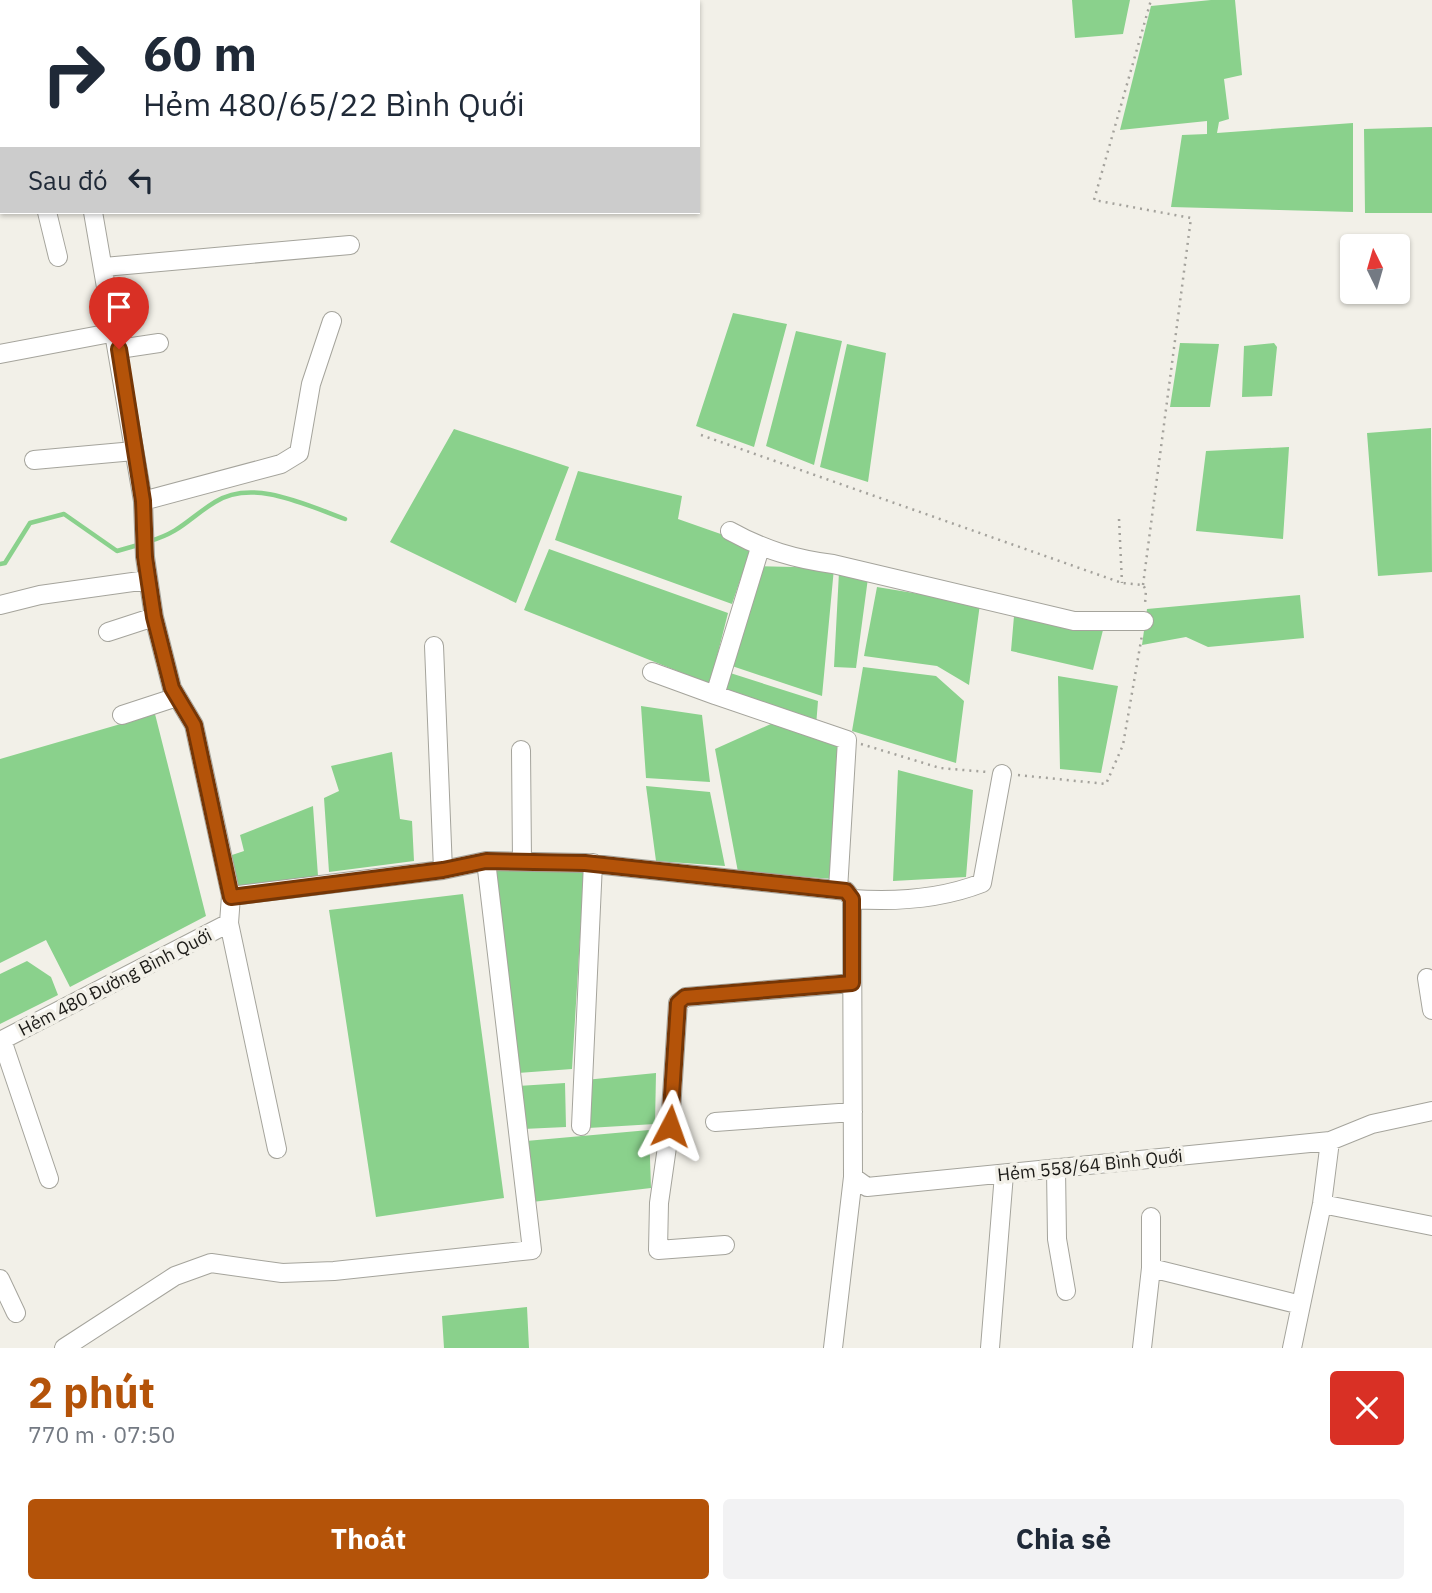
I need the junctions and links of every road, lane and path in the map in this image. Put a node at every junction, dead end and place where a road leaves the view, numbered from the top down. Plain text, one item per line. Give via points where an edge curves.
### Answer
1 (1151, 0) edge
2 (47, 214) edge
3 (93, 214) edge
4 (350, 245) dead end
5 (58, 257) dead end
6 (104, 267) junction
7 (332, 321) dead end
8 (118, 340) junction
9 (159, 344) dead end
10 (0, 354) edge
11 (701, 435) dead end
12 (134, 451) junction
13 (34, 460) dead end
14 (143, 501) junction
15 (1119, 519) dead end
16 (730, 531) dead end
17 (760, 548) junction
18 (147, 580) junction
19 (1122, 583) junction
20 (1143, 585) junction
21 (0, 605) edge
22 (154, 617) junction
23 (1144, 621) junction
24 (108, 632) dead end
25 (434, 646) dead end
26 (652, 672) dead end
27 (715, 695) junction
28 (177, 697) junction
29 (122, 715) dead end
30 (848, 740) junction
31 (521, 750) dead end
32 (1002, 774) junction
33 (486, 861) junction
34 (522, 861) junction
35 (593, 863) junction
36 (443, 870) junction
37 (845, 895) junction
38 (231, 897) junction
39 (229, 923) junction
40 (1427, 978) dead end
41 (852, 983) junction
42 (1432, 1010) edge
43 (1, 1041) edge
44 (1432, 1111) edge
45 (853, 1112) junction
46 (715, 1122) dead end
47 (581, 1126) dead end
48 (1330, 1141) junction
49 (277, 1149) dead end
50 (1056, 1169) junction
51 (1004, 1174) junction
52 (853, 1177) junction
53 (49, 1179) dead end
54 (1322, 1204) junction
55 (1151, 1217) dead end
56 (1432, 1226) edge
57 (725, 1245) dead end
58 (1151, 1268) junction
59 (0, 1279) edge
60 (1066, 1291) dead end
61 (1301, 1305) junction
62 (16, 1313) dead end
63 (64, 1348) edge
64 (833, 1348) edge
65 (990, 1348) edge
66 (1142, 1348) edge
67 (1293, 1348) edge

1 - 20 path via 1094,200 1191,218
2 - 5 street
3 - 6 street, Hẻm 480 Đường Bình Quới
4 - 6 street
6 - 8 street, Hẻm 480 Đường Bình Quới
7 - 14 street via 311,384 299,453 281,464
8 - 9 street
8 - 10 street
8 - 12 street, Hẻm 480 Đường Bình Quới
11 - 19 path
12 - 13 street
12 - 14 street, Hẻm 480 Đường Bình Quới
14 - 18 street, Hẻm 480 Đường Bình Quới
15 - 19 path
16 - 17 street
17 - 23 street via 1074,621
17 - 27 street
18 - 21 street
18 - 22 street, Hẻm 480 Đường Bình Quới
19 - 20 path
20 - 23 path
22 - 24 street
22 - 28 street, Hẻm 480 Đường Bình Quới
23 - 32 path via 1123,745 1106,784
25 - 36 street
26 - 27 street
27 - 30 street
28 - 29 street
28 - 38 street, Hẻm 480 Đường Bình Quới via 194,725
30 - 32 path via 940,768
30 - 37 street
31 - 34 street
32 - 37 street via 982,883 962,891 892,902
33 - 34 street
33 - 36 street
33 - 63 street via 532,1250 334,1271 282,1273 211,1263 175,1276
34 - 35 street
35 - 37 street
35 - 47 street
36 - 38 street
37 - 41 street
38 - 39 street, Hẻm 480 Đường Bình Quới
39 - 43 street, Hẻm 480 Đường Bình Quới
39 - 49 street
40 - 42 street
41 - 45 street
41 - 57 street via 685,997 678,1003 658,1250
43 - 53 street
44 - 48 street, Hẻm 558/64 Bình Quới via 1372,1124
45 - 46 street
45 - 52 street
48 - 50 street, Hẻm 558/64 Bình Quới
48 - 54 street
50 - 51 street, Hẻm 558/64 Bình Quới
50 - 60 street via 1057,1239
51 - 52 street, Hẻm 558/64 Bình Quới via 867,1187
51 - 65 street
52 - 64 street
54 - 56 street
54 - 61 street
55 - 58 street
58 - 61 street
58 - 66 street
59 - 62 street
61 - 67 street

